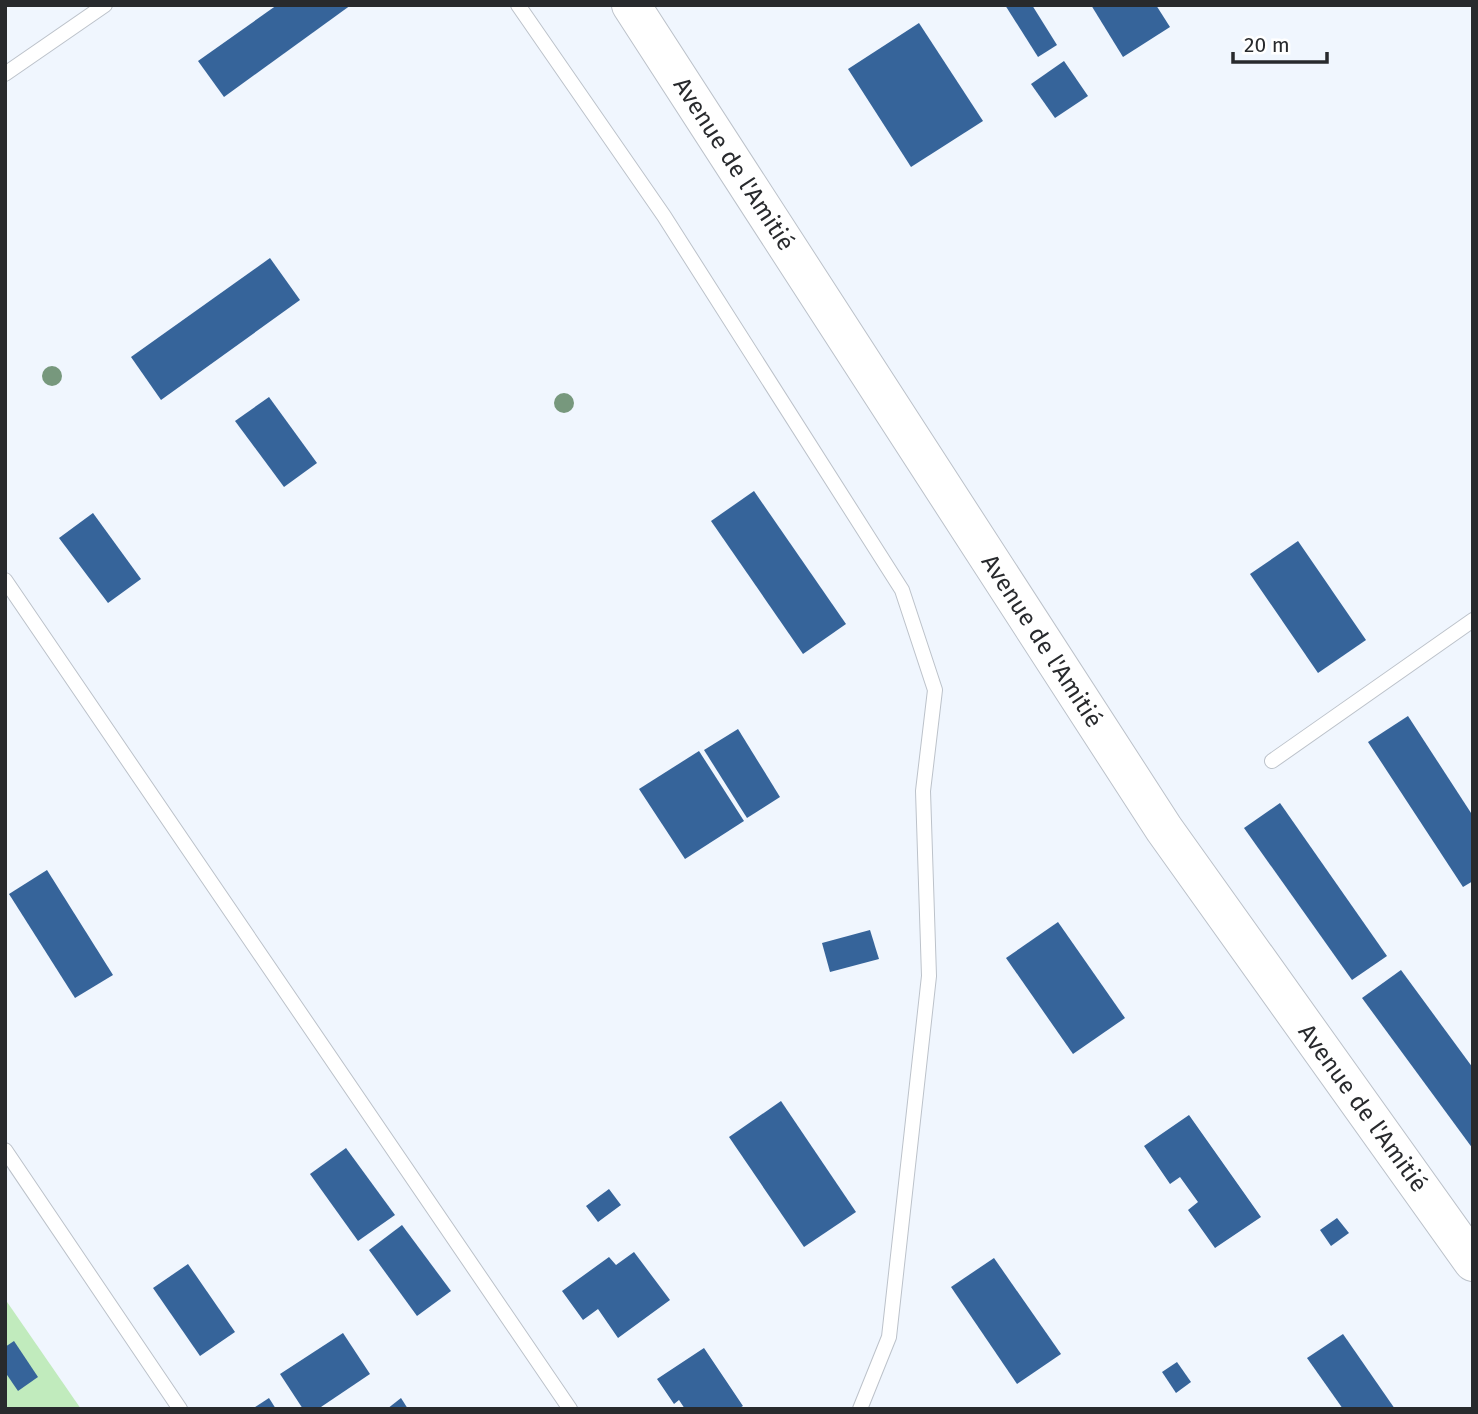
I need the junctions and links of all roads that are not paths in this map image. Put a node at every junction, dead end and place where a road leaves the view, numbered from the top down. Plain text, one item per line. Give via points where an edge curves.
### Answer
1 (105, 5) edge
2 (518, 5) edge
3 (631, 5) edge
4 (5, 74) edge
5 (5, 580) edge
6 (1473, 620) edge
7 (1272, 761) dead end
8 (5, 1150) edge
9 (1473, 1262) edge
10 (180, 1409) edge
11 (570, 1409) edge
12 (860, 1409) edge

1 - 4 lane
2 - 12 lane via 664,216 902,590 935,690 923,791 929,976 889,1337
3 - 9 main road, Avenue de l'Amitié via 1164,829
5 - 11 lane
6 - 7 lane
8 - 10 lane

